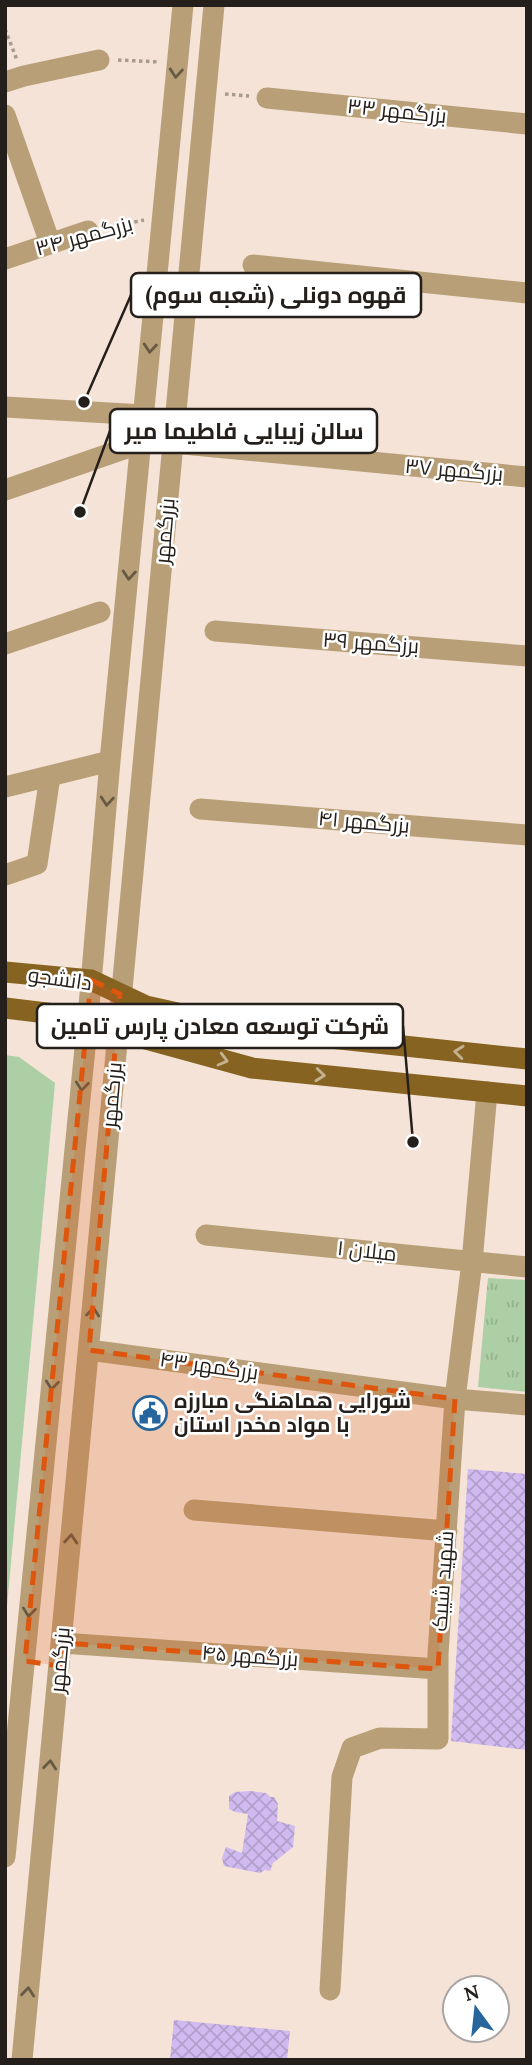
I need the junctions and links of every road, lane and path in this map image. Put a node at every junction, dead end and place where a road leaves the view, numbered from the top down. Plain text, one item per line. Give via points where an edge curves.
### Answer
1 (184, 6) edge
2 (213, 6) edge
3 (5, 29) edge
4 (99, 60) joint
5 (177, 62) junction
6 (14, 79) edge
7 (206, 92) junction
8 (267, 98) joint
9 (5, 115) edge
10 (527, 124) edge
11 (163, 216) junction
12 (88, 231) joint
13 (50, 243) junction
14 (5, 259) edge
15 (253, 265) joint
16 (188, 276) junction
17 (527, 293) edge
18 (5, 408) edge
19 (144, 415) junction
20 (141, 443) junction
21 (173, 443) junction
22 (527, 477) edge
23 (5, 490) edge
24 (100, 612) dead end
25 (215, 631) dead end
26 (5, 644) edge
27 (527, 656) edge
28 (110, 761) junction
29 (50, 776) junction
30 (5, 787) edge
31 (200, 809) dead end
32 (527, 835) edge
33 (5, 876) edge
34 (5, 972) edge
35 (91, 980) junction
36 (120, 994) junction
37 (5, 1008) edge
38 (88, 1018) junction
39 (117, 1031) junction
40 (527, 1059) edge
41 (487, 1092) junction
42 (527, 1096) edge
43 (206, 1235) dead end
44 (472, 1262) junction
45 (527, 1267) edge
46 (89, 1350) junction
47 (455, 1399) junction
48 (527, 1405) edge
49 (194, 1510) dead end
50 (447, 1531) junction
51 (62, 1643) junction
52 (25, 1661) junction
53 (60, 1666) junction
54 (438, 1669) junction
55 (5, 1857) edge
56 (330, 1990) dead end
57 (22, 2060) edge

1 - 5 street, بزرگمهر
2 - 7 street, بزرگمهر
3 - 6 path
4 - 5 path
4 - 6 street
5 -> 11 street, بزرگمهر
7 - 8 path
7 - 16 street, بزرگمهر
8 - 10 street, بزرگمهر ۳۳
9 - 13 street
11 - 12 path, بزرگمهر ۳۴
11 -> 19 street, بزرگمهر
12 - 13 street, بزرگمهر ۳۴
13 - 14 street, بزرگمهر ۳۴
15 - 16 path via 241,284
15 - 17 street
16 - 21 street, بزرگمهر
18 - 19 street
19 - 20 street, بزرگمهر
20 - 23 street
20 -> 28 street, بزرگمهر
21 - 22 street, بزرگمهر ۳۷
21 - 36 street, بزرگمهر
24 - 26 street
25 - 27 street, برزگمهر ۳۹
28 - 29 street
28 -> 35 street, بزرگمهر
29 - 30 street
29 - 33 street via 37,864
31 - 32 street, بزرگمهر ۴۱
34 - 35 main road, دانشجو
35 - 36 main road, دانشجو
35 - 38 street, بزرگمهر
36 - 39 street, بزرگمهر
40 -> 36 main road, دانشجو via 254,1030 146,1006
37 - 38 main road, دانشجو
38 - 39 main road, دانشجو
38 -> 52 street, بزرگمهر
39 -> 41 main road, دانشجو via 252,1068
46 -> 39 street, بزرگمهر
41 - 42 main road, دانشجو
41 - 44 street, شهید شیبک
43 - 44 street, میلان ۱
44 - 45 street, میلان ۱
44 - 47 street, شهید شیبک
46 - 47 street, بزرگمهر ۴۳
51 -> 46 street, بزرگمهر
47 - 48 street, بزرگمهر ۴۳
47 - 50 street, شهید شیبک
49 - 50 street
50 - 54 street, شهید شیبک
51 - 53 street, بزرگمهر
51 - 54 street, بزرگمهر ۴۵
52 - 53 street
52 - 55 street, بزرگمهر
57 -> 53 street, بزرگمهر
54 - 56 street, شهید شیبک via 438,1740 380,1738 352,1748 342,1777

